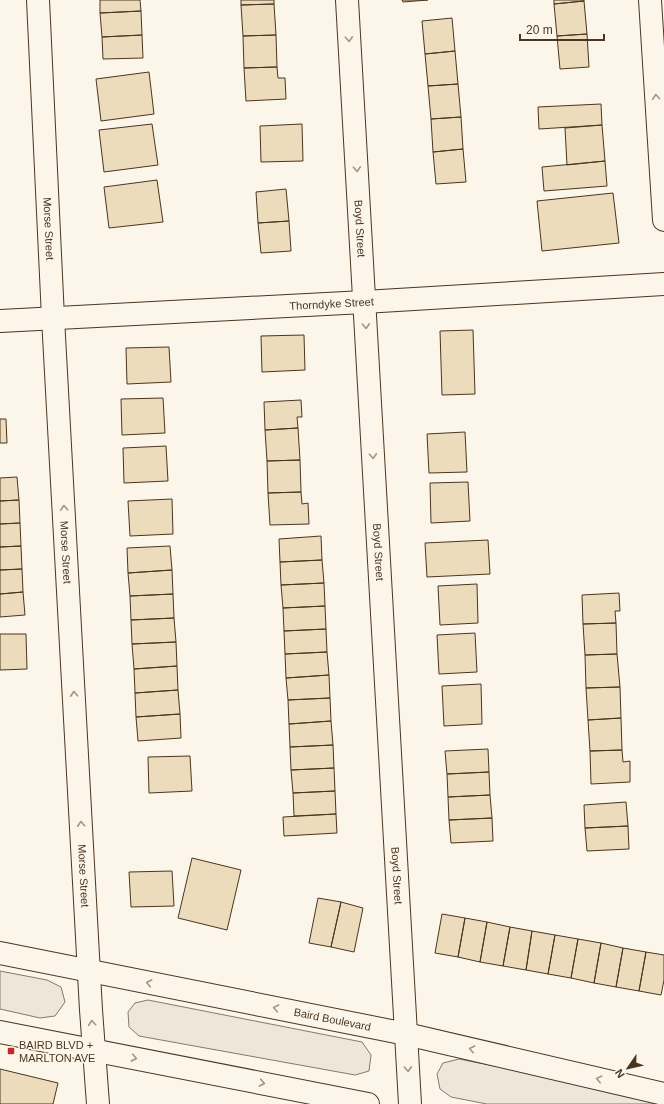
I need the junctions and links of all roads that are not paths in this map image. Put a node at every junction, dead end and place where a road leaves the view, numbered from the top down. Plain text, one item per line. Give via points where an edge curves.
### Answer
1 (38, 0) edge
2 (347, 0) edge
3 (650, 0) edge
4 (664, 220) edge
5 (664, 284) edge
6 (364, 302) junction
7 (54, 318) junction
8 (0, 321) edge
9 (0, 953) edge
10 (89, 971) junction
11 (0, 1032) edge
12 (406, 1034) junction
13 (95, 1050) junction
14 (664, 1094) edge
15 (98, 1104) edge
16 (368, 1104) edge
17 (410, 1104) edge

1 - 7 street, Morse Street
2 -> 6 street, Boyd Street
4 -> 3 street
5 - 6 street, Thorndyke Street
6 - 7 street, Thorndyke Street
6 -> 12 street, Boyd Street
7 - 8 street, Thorndyke Street
10 -> 7 street, Morse Street
9 - 10 street, Baird Boulevard
12 -> 10 street, Baird Boulevard
13 -> 10 street, Morse Street
11 - 13 street
14 -> 12 street, Baird Boulevard
12 -> 17 street, Boyd Street
13 - 15 street, Morse Street
13 -> 16 street

